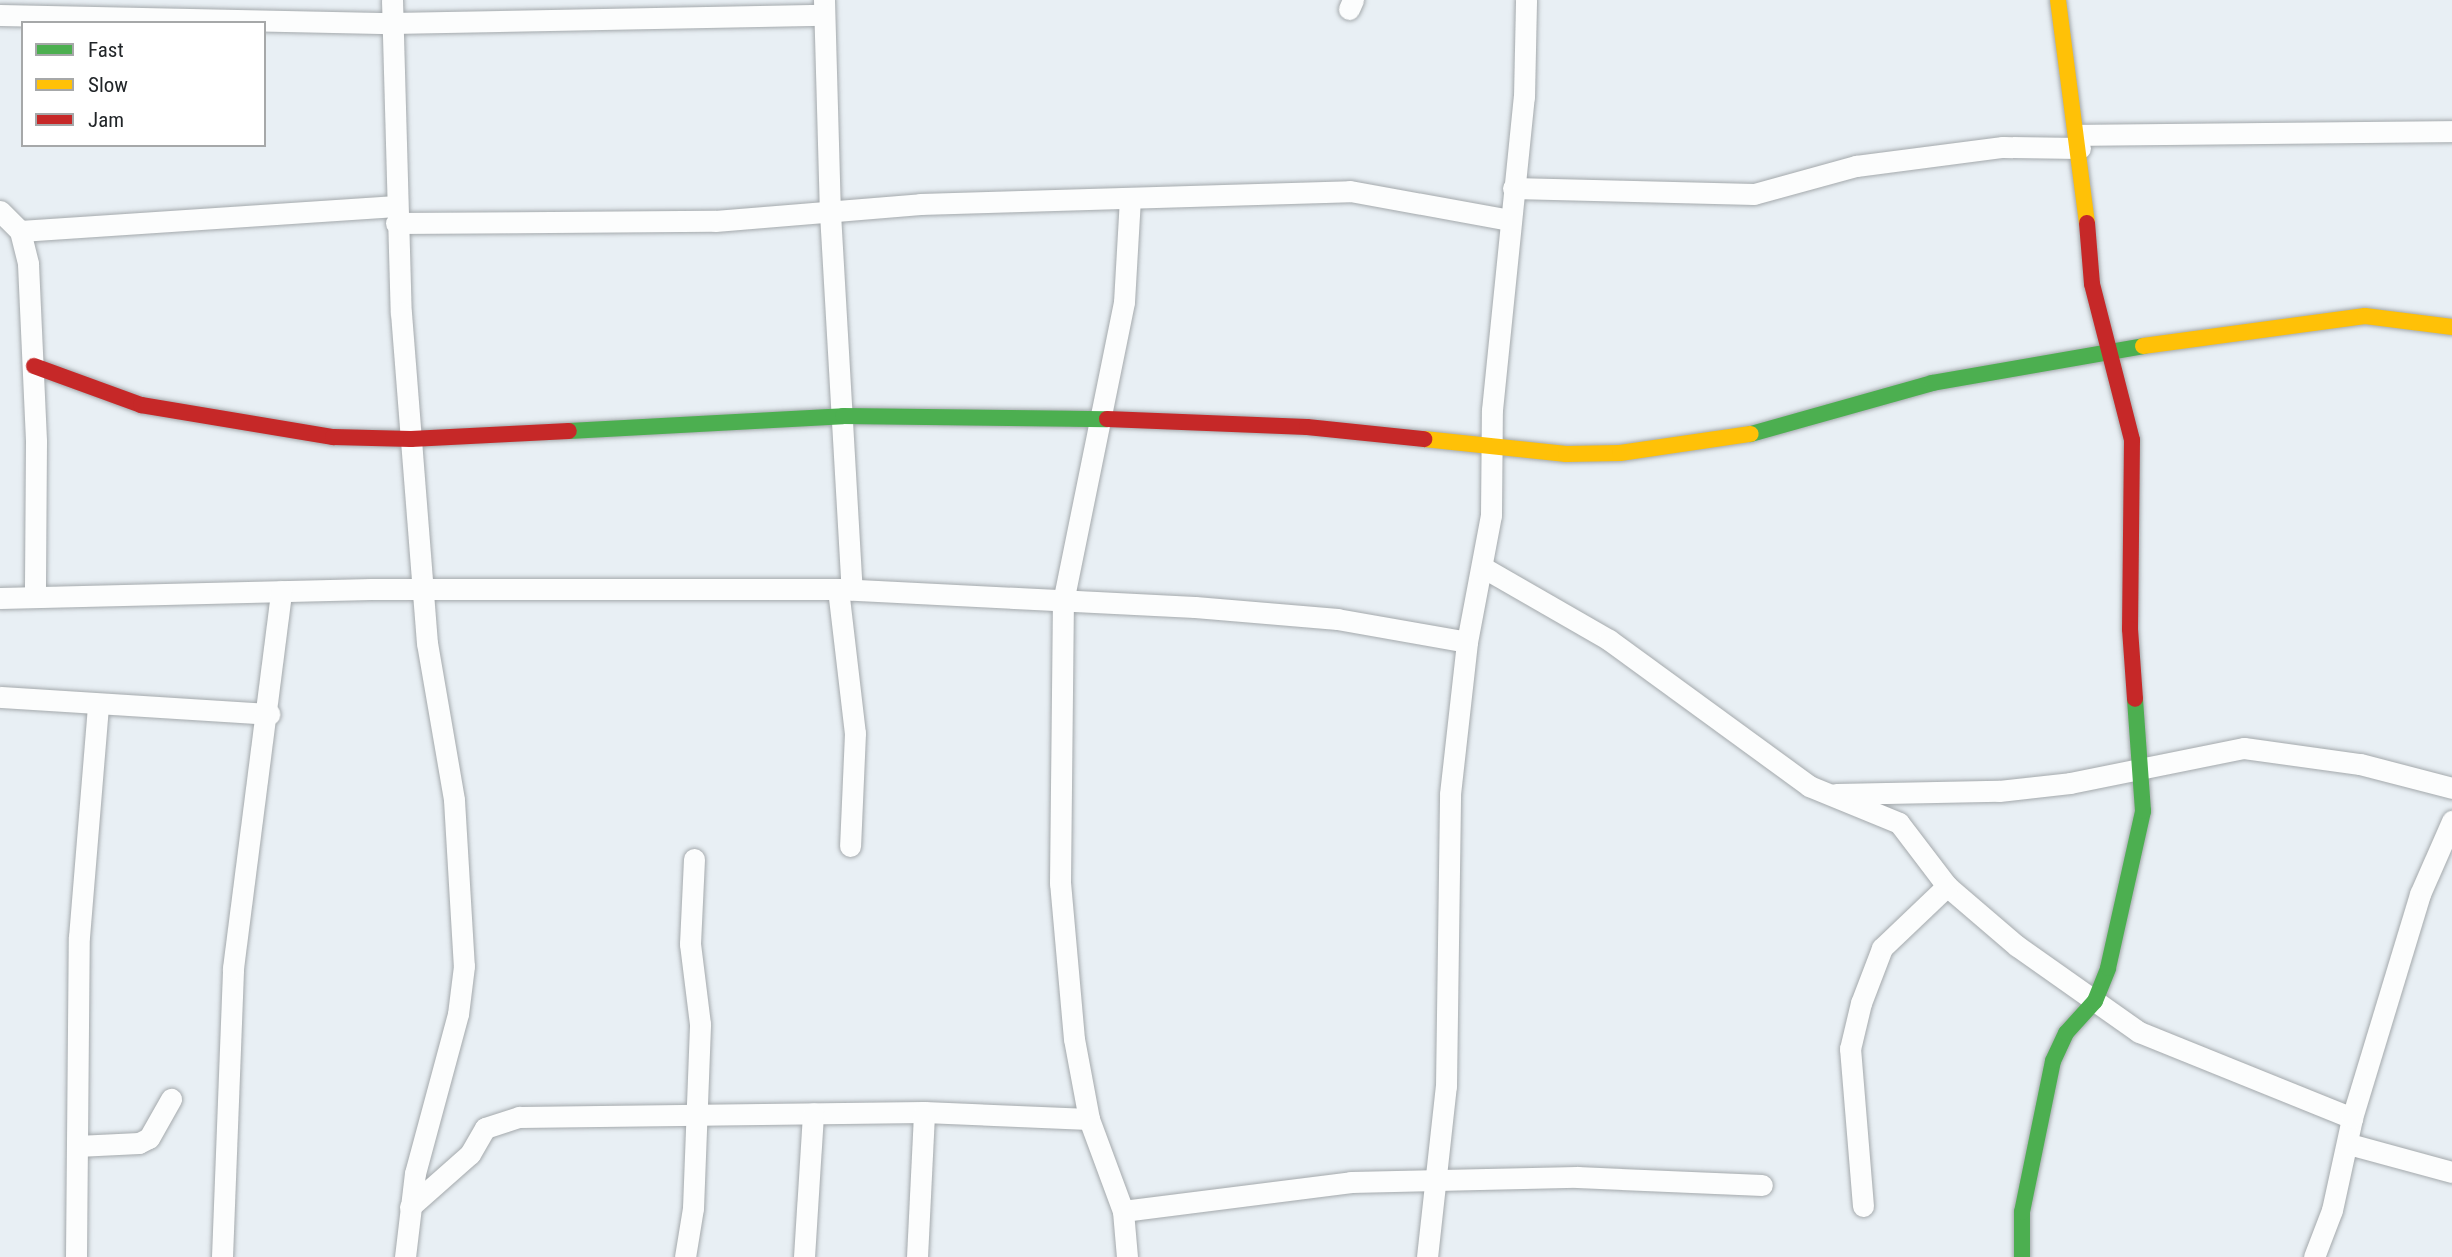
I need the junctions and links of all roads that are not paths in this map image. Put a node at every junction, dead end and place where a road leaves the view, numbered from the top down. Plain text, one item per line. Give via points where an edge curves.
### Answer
1 (392, 0) edge
2 (1526, 0) edge
3 (2057, 0) edge
4 (824, 7) edge
5 (0, 15) edge
6 (392, 23) junction
7 (2452, 131) edge
8 (2079, 141) junction
9 (1513, 188) junction
10 (1129, 198) junction
11 (0, 211) edge
12 (830, 213) junction
13 (396, 214) junction
14 (1510, 220) junction
15 (20, 231) junction
16 (2452, 327) edge
17 (2108, 351) junction
18 (34, 366) junction
19 (843, 416) junction
20 (1102, 419) junction
21 (411, 439) junction
22 (1491, 448) junction
23 (1484, 568) junction
24 (424, 588) junction
25 (845, 589) junction
26 (281, 591) junction
27 (35, 597) junction
28 (0, 598) edge
29 (1063, 602) junction
30 (1467, 642) junction
31 (0, 697) edge
32 (98, 705) junction
33 (269, 713) junction
34 (2141, 767) junction
35 (2452, 788) edge
36 (1828, 794) junction
37 (2452, 821) edge
38 (850, 846) dead end
39 (694, 859) dead end
40 (1947, 886) junction
41 (2095, 1001) junction
42 (171, 1099) dead end
43 (693, 1112) junction
44 (924, 1112) junction
45 (813, 1113) junction
46 (2352, 1118) junction
47 (1089, 1119) junction
48 (2349, 1144) junction
49 (77, 1146) junction
50 (2452, 1172) edge
51 (1435, 1182) junction
52 (1762, 1185) dead end
53 (1863, 1206) dead end
54 (410, 1207) junction
55 (1123, 1210) junction
56 (76, 1257) edge
57 (222, 1257) edge
58 (405, 1257) edge
59 (685, 1257) edge
60 (804, 1257) edge
61 (917, 1257) edge
62 (1128, 1257) edge
63 (1427, 1257) edge
64 (2022, 1257) edge
65 (2314, 1257) edge

1 - 6 street
2 - 9 street via 1524,97
3 - 8 street
4 - 6 street
4 - 12 street
5 - 6 street
6 - 13 street
7 - 8 street
8 - 9 street via 1849,167 1754,194
8 - 17 street via 2092,284
9 - 14 street
10 - 12 street via 920,204
10 - 14 street via 1350,191
10 - 20 street via 1124,302
11 - 15 street
12 - 13 street via 650,223
12 - 19 street
13 - 15 street
13 - 21 street
14 - 22 street
15 - 18 street via 28,264
16 - 17 street via 2365,316
17 - 22 street via 1932,383 1755,433 1620,453
17 - 34 street via 2132,440 2130,629
18 - 21 street via 141,405 179,413 333,437
18 - 27 street
19 - 20 street
19 - 21 street
19 - 25 street
20 - 22 street via 1307,427
20 - 29 street
21 - 24 street
22 - 23 street via 1491,515
23 - 30 street
23 - 36 street via 1609,640
24 - 25 street
24 - 26 street
24 - 54 street via 427,643 454,800 464,966 458,1014 429,1108
25 - 29 street
25 - 38 street via 855,733
26 - 27 street
26 - 33 street
27 - 28 street
29 - 30 street via 1337,619
29 - 47 street via 1063,958
30 - 51 street via 1450,794 1446,1086
31 - 32 street
32 - 33 street
32 - 49 street via 79,937
33 - 57 street via 233,968
34 - 35 street via 2267,748 2360,764
34 - 36 street via 2070,783 1999,791
34 - 41 street via 2143,811 2120,930
36 - 40 street via 1899,823
37 - 46 street via 2420,894
39 - 43 street via 690,944 700,1024
40 - 41 street via 2017,946
40 - 53 street via 1882,948 1861,1003 1850,1049
41 - 46 street via 2139,1032
41 - 64 street via 2066,1032 2053,1061 2022,1212
42 - 49 street via 149,1138 139,1143
43 - 45 street
43 - 54 street via 497,1121 485,1128 470,1154
43 - 59 street via 693,1208
44 - 45 street
44 - 47 street
44 - 61 street
45 - 60 street
46 - 48 street
47 - 55 street
48 - 50 street
48 - 65 street
49 - 56 street
51 - 52 street via 1577,1177
51 - 55 street via 1351,1182
51 - 63 street
54 - 58 street
55 - 62 street

